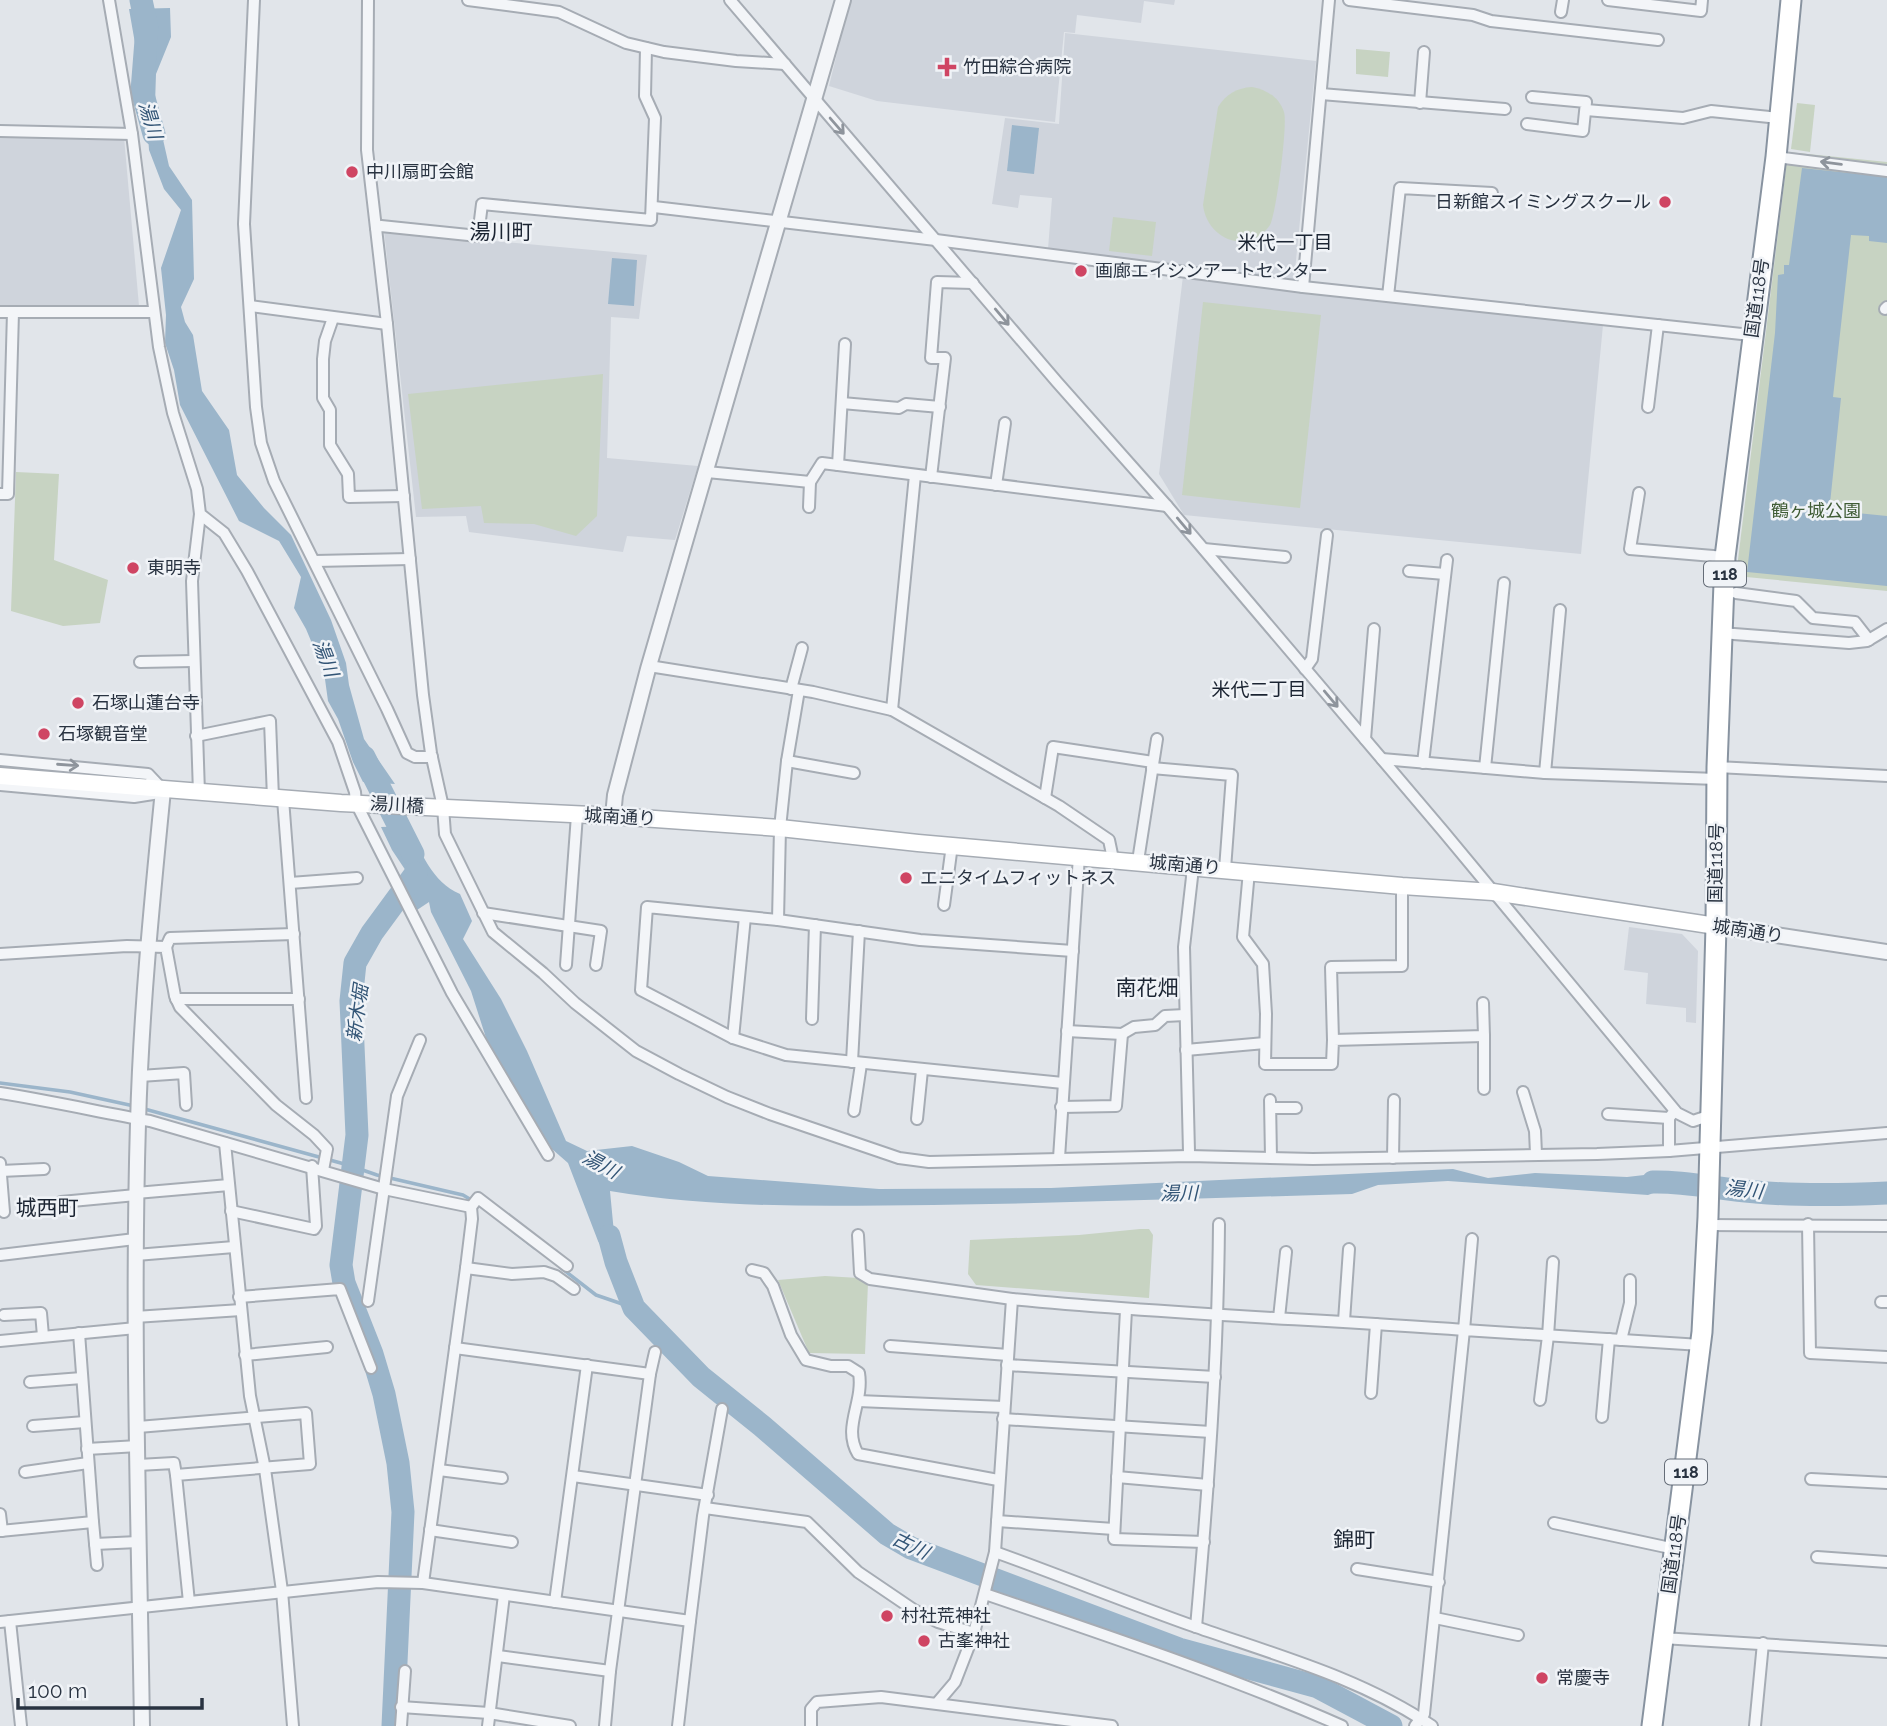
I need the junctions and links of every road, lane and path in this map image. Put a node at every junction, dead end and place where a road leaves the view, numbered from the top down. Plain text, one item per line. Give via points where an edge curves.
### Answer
1 (109, 0) edge
2 (254, 0) edge
3 (368, 0) edge
4 (468, 0) edge
5 (730, 0) edge
6 (843, 0) edge
7 (1329, 0) edge
8 (1349, 0) edge
9 (1608, 0) edge
10 (1702, 0) edge
11 (1791, 0) edge
12 (1658, 40) dead end
13 (646, 48) junction
14 (1424, 52) dead end
15 (785, 64) junction
16 (1321, 94) junction
17 (1532, 97) dead end
18 (813, 99) junction
19 (1420, 103) junction
20 (1505, 109) dead end
21 (1586, 110) junction
22 (1779, 118) junction
23 (1527, 124) dead end
24 (0, 131) edge
25 (132, 134) junction
26 (1776, 157) junction
27 (1887, 171) edge
28 (1492, 193) dead end
29 (654, 207) junction
30 (778, 222) junction
31 (376, 228) junction
32 (936, 240) junction
33 (973, 283) junction
34 (1303, 286) junction
35 (1388, 296) junction
36 (250, 306) junction
37 (0, 312) edge
38 (13, 312) junction
39 (153, 312) junction
40 (333, 318) junction
41 (387, 324) junction
42 (1658, 325) junction
43 (1751, 335) junction
44 (845, 344) dead end
45 (842, 403) junction
46 (940, 407) junction
47 (1648, 407) dead end
48 (1004, 423) dead end
49 (838, 465) junction
50 (707, 472) junction
51 (915, 475) junction
52 (931, 477) junction
53 (810, 482) junction
54 (996, 485) junction
55 (1639, 493) dead end
56 (0, 494) edge
57 (404, 496) junction
58 (1167, 506) junction
59 (808, 507) dead end
60 (200, 513) junction
61 (1327, 535) dead end
62 (1204, 549) junction
63 (1285, 557) dead end
64 (1725, 557) junction
65 (410, 559) junction
66 (1447, 560) dead end
67 (314, 561) junction
68 (1409, 571) dead end
69 (1445, 574) junction
70 (1504, 583) dead end
71 (1736, 593) dead end
72 (1560, 610) dead end
73 (1374, 629) dead end
74 (1887, 629) edge
75 (1721, 632) junction
76 (1869, 640) junction
77 (802, 648) dead end
78 (193, 661) junction
79 (141, 663) dead end
80 (649, 666) junction
81 (1305, 669) junction
82 (795, 689) junction
83 (892, 709) junction
84 (196, 736) junction
85 (1364, 738) junction
86 (1157, 739) dead end
87 (432, 757) junction
88 (1382, 759) junction
89 (0, 760) edge
90 (787, 761) junction
91 (1423, 763) junction
92 (1152, 765) junction
93 (1485, 768) junction
94 (854, 773) dead end
95 (1545, 773) junction
96 (1717, 773) junction
97 (0, 776) edge
98 (1887, 776) edge
99 (0, 785) edge
100 (163, 790) junction
101 (199, 793) junction
102 (278, 798) junction
103 (1045, 798) junction
104 (356, 803) junction
105 (440, 807) junction
106 (577, 815) junction
107 (612, 816) junction
108 (780, 828) junction
109 (952, 845) junction
110 (1079, 856) junction
111 (1113, 859) junction
112 (1138, 861) junction
113 (1191, 866) junction
114 (1225, 869) junction
115 (1250, 871) junction
116 (356, 878) dead end
117 (290, 883) junction
118 (1402, 886) junction
119 (1493, 892) junction
120 (944, 905) dead end
121 (483, 913) junction
122 (745, 917) junction
123 (778, 920) junction
124 (816, 925) junction
125 (568, 926) junction
126 (1716, 926) junction
127 (859, 931) junction
128 (294, 934) junction
129 (148, 946) junction
130 (166, 947) junction
131 (1073, 951) junction
132 (1887, 952) edge
133 (0, 954) edge
134 (566, 965) dead end
135 (596, 965) dead end
136 (176, 999) junction
137 (299, 999) junction
138 (1483, 1003) dead end
139 (1185, 1015) junction
140 (812, 1019) dead end
141 (1067, 1031) junction
142 (1122, 1034) junction
143 (1484, 1036) junction
144 (733, 1038) junction
145 (420, 1040) dead end
146 (1333, 1040) junction
147 (1265, 1043) junction
148 (1186, 1050) junction
149 (856, 1063) junction
150 (922, 1070) junction
151 (140, 1076) junction
152 (1063, 1083) junction
153 (1485, 1090) dead end
154 (1523, 1092) dead end
155 (0, 1093) edge
156 (306, 1098) dead end
157 (1394, 1100) dead end
158 (186, 1105) dead end
159 (1062, 1107) junction
160 (1296, 1108) dead end
161 (854, 1111) dead end
162 (1608, 1114) dead end
163 (1672, 1115) junction
164 (1711, 1115) junction
165 (138, 1119) junction
166 (917, 1119) dead end
167 (1887, 1133) edge
168 (225, 1143) junction
169 (1710, 1149) junction
170 (1668, 1151) junction
171 (1189, 1152) dead end
172 (1536, 1154) junction
173 (548, 1155) dead end
174 (1059, 1158) junction
175 (1271, 1158) junction
176 (1393, 1158) junction
177 (0, 1163) edge
178 (324, 1163) junction
179 (312, 1166) junction
180 (44, 1169) dead end
181 (1, 1171) edge
182 (229, 1185) junction
183 (384, 1189) junction
184 (136, 1194) junction
185 (61, 1202) dead end
186 (471, 1208) junction
187 (231, 1211) junction
188 (5, 1212) dead end
189 (1708, 1221) junction
190 (1219, 1224) dead end
191 (1808, 1224) junction
192 (1887, 1226) edge
193 (858, 1235) dead end
194 (135, 1239) junction
195 (1472, 1239) dead end
196 (234, 1247) junction
197 (1349, 1249) dead end
198 (1286, 1252) dead end
199 (0, 1255) edge
200 (136, 1255) junction
201 (1553, 1262) dead end
202 (567, 1266) dead end
203 (466, 1268) junction
204 (752, 1270) dead end
205 (1630, 1280) dead end
206 (574, 1289) dead end
207 (239, 1297) junction
208 (1012, 1299) junction
209 (368, 1301) dead end
210 (241, 1310) junction
211 (1125, 1310) junction
212 (4, 1315) dead end
213 (1219, 1316) junction
214 (1279, 1318) junction
215 (1343, 1321) junction
216 (135, 1323) junction
217 (1376, 1324) junction
218 (1464, 1330) junction
219 (79, 1333) junction
220 (43, 1336) junction
221 (1548, 1336) junction
222 (1609, 1339) junction
223 (1622, 1340) junction
224 (0, 1341) edge
225 (1701, 1345) junction
226 (890, 1346) dead end
227 (327, 1347) dead end
228 (455, 1348) junction
229 (655, 1352) dead end
230 (245, 1355) junction
231 (1887, 1357) edge
232 (1008, 1360) junction
233 (587, 1365) junction
234 (371, 1368) dead end
235 (1122, 1371) junction
236 (650, 1374) junction
237 (1215, 1377) junction
238 (82, 1378) junction
239 (30, 1382) dead end
240 (1371, 1393) dead end
241 (1539, 1400) dead end
242 (858, 1401) junction
243 (1004, 1407) junction
244 (722, 1409) dead end
245 (1602, 1417) dead end
246 (256, 1418) junction
247 (1003, 1419) junction
248 (85, 1422) junction
249 (1119, 1425) junction
250 (33, 1426) dead end
251 (138, 1427) junction
252 (1211, 1432) junction
253 (138, 1446) junction
254 (87, 1449) junction
255 (88, 1463) junction
256 (138, 1465) junction
257 (265, 1469) junction
258 (439, 1470) junction
259 (25, 1472) dead end
260 (177, 1475) junction
261 (573, 1476) junction
262 (1117, 1477) junction
263 (502, 1478) dead end
264 (1811, 1479) dead end
265 (998, 1480) junction
266 (1887, 1483) edge
267 (636, 1485) junction
268 (1208, 1485) junction
269 (708, 1495) junction
270 (705, 1508) junction
271 (0, 1514) edge
272 (997, 1521) junction
273 (93, 1522) junction
274 (1554, 1523) dead end
275 (1114, 1529) junction
276 (430, 1530) junction
277 (1, 1531) edge
278 (138, 1542) junction
279 (512, 1542) dead end
280 (1204, 1542) junction
281 (95, 1544) junction
282 (1675, 1549) junction
283 (995, 1552) junction
284 (1817, 1557) dead end
285 (1887, 1562) edge
286 (97, 1565) dead end
287 (1357, 1569) dead end
288 (1439, 1582) junction
289 (423, 1583) junction
290 (282, 1591) junction
291 (985, 1594) junction
292 (505, 1595) junction
293 (189, 1602) junction
294 (555, 1602) junction
295 (140, 1608) junction
296 (619, 1611) junction
297 (1435, 1618) junction
298 (690, 1621) junction
299 (5, 1622) edge
300 (1196, 1627) junction
301 (974, 1633) junction
302 (1518, 1635) dead end
303 (1662, 1638) junction
304 (1763, 1643) junction
305 (1887, 1652) edge
306 (498, 1656) junction
307 (405, 1671) dead end
308 (610, 1671) junction
309 (938, 1702) junction
310 (401, 1707) junction
311 (489, 1713) junction
312 (1018, 1721) edge
313 (1418, 1722) edge
314 (20, 1726) edge
315 (142, 1726) edge
316 (293, 1726) edge
317 (401, 1726) edge
318 (488, 1726) edge
319 (570, 1726) edge
320 (605, 1726) edge
321 (678, 1726) edge
322 (811, 1726) edge
323 (1112, 1726) edge
324 (1342, 1726) edge
325 (1432, 1726) edge
326 (1652, 1726) edge
327 (1755, 1726) edge

1 - 25 street
2 - 36 street via 244,224
3 - 31 street via 366,134
4 - 13 street via 559,12
5 - 15 street
6 - 18 street
7 - 16 street
8 - 12 street
9 - 10 street via 1700,11
11 - 22 highway, 国道118号 / 118
13 - 15 street
13 - 29 street via 645,96 655,118
14 - 19 street
15 - 18 street
16 - 19 street
16 - 34 street
17 - 21 street via 1586,102
18 - 30 street
18 -> 32 street
19 - 20 street
21 - 22 street via 1683,118 1711,111
21 - 23 street via 1583,131
22 - 26 highway, 国道118号 / 118
24 - 25 street
25 - 39 street
27 -> 26 street
26 - 43 highway, 国道118号 / 118
28 - 35 street via 1400,188
29 - 30 street
29 - 31 street via 651,220 482,204 478,236
30 - 32 street
30 - 50 street
31 - 41 street
32 - 33 street
32 - 34 street
33 - 46 street via 937,282 931,358 945,358
33 -> 58 street
34 - 35 street
35 - 42 street
36 - 40 street
36 - 67 street via 261,443
37 - 38 street
38 - 39 street
38 - 56 street via 8,494
39 - 60 street via 166,386
40 - 41 street
40 - 57 street via 325,341 323,398 330,410 330,445 348,474 349,497
41 - 57 street
42 - 43 street
42 - 47 street
43 - 64 highway, 国道118号 / 118
44 - 45 street
45 - 46 street
45 - 49 street
46 - 52 street
48 - 54 street
49 - 51 street
49 - 53 street via 822,463
50 - 53 street
50 - 80 street
51 - 52 street
51 - 83 street
52 - 54 street
53 - 59 street
54 - 58 street
55 - 64 street via 1630,549
57 - 65 street
58 -> 62 street
60 - 78 street via 192,581
60 - 104 street via 224,533 247,571 338,742
61 - 81 street via 1312,659
62 - 63 street
62 - 81 street
64 - 75 highway, 国道118号 / 118
65 - 67 street
65 - 87 street
66 - 69 street
67 - 87 street via 407,753
68 - 69 street
69 - 91 street
70 - 93 street
71 - 76 street via 1796,601 1813,618 1855,622
72 - 95 street
73 - 85 street
74 - 76 street
75 - 76 street via 1849,643
75 - 96 highway, 国道118号 / 118
77 - 82 street
78 - 79 street
78 - 84 street
80 - 82 street
80 - 107 street
81 -> 85 street
82 - 83 street
82 - 90 street
83 - 103 street
84 - 101 street
84 - 102 street via 270,722
85 - 88 street
86 - 92 street
87 - 105 street
88 - 91 street
88 - 119 street
89 -> 100 street via 148,774
90 - 94 street
90 - 108 street
91 - 93 street
92 - 103 street via 1054,747
92 - 112 street
92 - 114 street via 1232,775
93 - 95 street
95 - 96 street
96 - 98 street
96 - 126 highway, 国道118号 / 118
97 - 100 main road
99 - 100 street via 134,797
100 - 101 main road
100 - 129 street
101 - 102 main road
102 - 104 main road
102 - 117 street
103 - 111 street via 1109,840
104 - 105 main road, 湯川橋
104 - 173 street via 452,993
105 - 106 main road, 城南通り
105 - 121 street via 445,834
106 - 107 main road, 城南通り
106 - 125 street
107 - 108 main road, 城南通り
108 - 109 main road, 城南通り
108 - 123 street
109 - 110 main road, 城南通り
109 - 120 street
110 - 111 main road, 城南通り
110 - 131 street
111 - 112 main road, 城南通り
112 - 113 main road, 城南通り
113 - 114 main road, 城南通り
113 - 139 street via 1184,947
114 - 115 main road, 城南通り
115 - 118 main road, 城南通り
115 - 147 street via 1243,937 1263,964
116 - 117 street
117 - 128 street
118 - 119 main road, 城南通り
118 - 146 street via 1402,966 1331,967
119 - 126 main road, 城南通り
119 - 163 street
121 - 125 street
121 - 174 street via 493,932 636,1051 727,1097 900,1158 929,1162
122 - 123 street
122 - 144 street
122 - 144 street via 647,907 640,990
123 - 124 street
124 - 127 street
124 - 140 street
125 - 134 street
125 - 135 street via 601,932
126 - 132 street, 城南通り
126 - 164 highway, 国道118号 / 118
127 - 131 street via 971,945
127 - 149 street
128 - 130 street via 170,938
128 - 137 street
129 - 130 street
129 - 133 street
129 - 151 street
130 - 136 street
131 - 141 street
136 - 137 street
136 - 178 street via 260,1089 327,1149
137 - 156 street
138 - 143 street
139 - 142 street via 1165,1016 1156,1025 1134,1027
139 - 148 street
141 - 142 street
141 - 152 street
142 - 159 street via 1116,1106
143 - 146 street
143 - 153 street
144 - 149 street via 786,1055
145 - 183 street via 397,1096
146 - 147 street via 1332,1064 1265,1064
147 - 148 street
148 - 171 street
149 - 150 street
149 - 161 street
150 - 152 street
150 - 166 street
151 - 158 street via 184,1073
151 - 165 street
152 - 159 street
154 - 172 street via 1535,1131
155 - 165 street
157 - 176 street
159 - 174 street
160 - 175 street via 1270,1104
162 - 163 street
163 - 164 street via 1693,1121
163 - 170 street
164 - 169 highway, 国道118号 / 118
165 - 168 street
165 - 184 street
167 - 169 street
168 - 179 street
168 - 182 street
169 - 170 street
169 - 189 highway, 国道118号 / 118
170 - 172 street
172 - 176 street
174 - 175 street
175 - 176 street
177 - 181 street
178 - 179 street
178 - 183 street
179 - 187 street via 314,1230
180 - 181 street
181 - 188 street
182 - 184 street
182 - 187 street
183 - 186 street
183 - 209 street
184 - 185 street
184 - 194 street
186 - 202 street via 478,1198
186 - 203 street
187 - 196 street
189 - 191 street
189 - 225 highway, 国道118号 / 118
190 - 213 street
191 - 192 street
191 - 231 street via 1810,1353
193 - 208 street via 860,1273 870,1279
194 - 199 street
194 - 200 street
195 - 218 street
196 - 200 street
196 - 207 street
197 - 215 street
198 - 214 street
200 - 216 street
201 - 221 street
203 - 206 street via 512,1274 544,1272
203 - 228 street
204 - 242 street via 764,1273 773,1286 791,1335 806,1360 848,1366 859,1373 862,1388
205 - 223 street
207 - 210 street
207 - 234 street via 340,1289
208 - 211 street
208 - 232 street
210 - 216 street
210 - 230 street
211 - 213 street
211 - 235 street
212 - 220 street via 41,1313
213 - 214 street
213 - 237 street
214 - 215 street
215 - 217 street
216 - 219 street
216 - 251 street
217 - 218 street
217 - 240 street
218 - 221 street
218 - 288 street
219 - 220 street
219 - 238 street
220 - 224 street
221 - 222 street
221 - 241 street
222 - 223 street
222 - 245 street
223 - 225 street
225 - 282 highway, 国道118号 / 118
226 - 232 street
227 - 230 street
228 - 233 street
228 - 258 street
229 - 236 street
230 - 246 street
232 - 235 street
232 - 243 street
233 - 236 street
233 - 261 street
235 - 237 street
235 - 249 street
236 - 267 street
237 - 252 street
238 - 239 street
238 - 248 street
242 - 243 street
242 - 265 street via 851,1433 858,1454
243 - 247 street
244 - 269 street
246 - 251 street
246 - 257 street
246 - 257 street via 306,1413 310,1464
247 - 249 street
247 - 265 street
248 - 250 street
248 - 254 street
249 - 252 street
249 - 262 street
251 - 253 street
252 - 268 street
253 - 254 street
253 - 256 street
254 - 255 street
255 - 259 street
255 - 273 street
256 - 260 street via 174,1463
256 - 278 street
257 - 260 street
257 - 290 street
258 - 263 street
258 - 276 street
260 - 293 street
261 - 267 street
261 - 294 street
262 - 268 street
262 - 275 street
264 - 266 street
265 - 272 street
267 - 269 street
267 - 296 street
268 - 280 street
269 - 270 street
270 - 298 street
270 - 301 street via 807,1522 858,1572 914,1610
271 - 277 street
272 - 275 street
272 - 283 street
273 - 277 street
273 - 281 street
274 - 282 street
275 - 280 street via 1114,1539
276 - 279 street
276 - 289 street
278 - 281 street
278 - 295 street
280 - 300 street
281 - 286 street
282 - 303 highway, 国道118号 / 118
283 - 291 street
283 - 300 street
284 - 285 street
287 - 288 street
288 - 297 street
289 - 290 street via 378,1582
289 - 292 street
290 - 293 street
290 - 316 street
291 - 301 street
291 - 324 street via 1233,1681
292 - 294 street
292 - 306 street
293 - 295 street
294 - 296 street
295 - 299 street
295 - 315 street
296 - 298 street
296 - 308 street
297 - 302 street
297 - 313 street via 1424,1714
298 - 321 street
299 - 314 street
300 - 313 street via 1381,1695
301 - 309 street via 955,1682
303 - 304 street
303 - 326 highway, 国道118号 / 118
304 - 305 street
304 - 327 street
306 - 308 street
306 - 311 street
307 - 310 street
308 - 320 street
309 - 312 street
309 - 322 street via 881,1697 817,1702 811,1709
310 - 311 street
310 - 317 street
311 - 318 street
311 - 319 street
312 - 323 street
313 - 325 street

